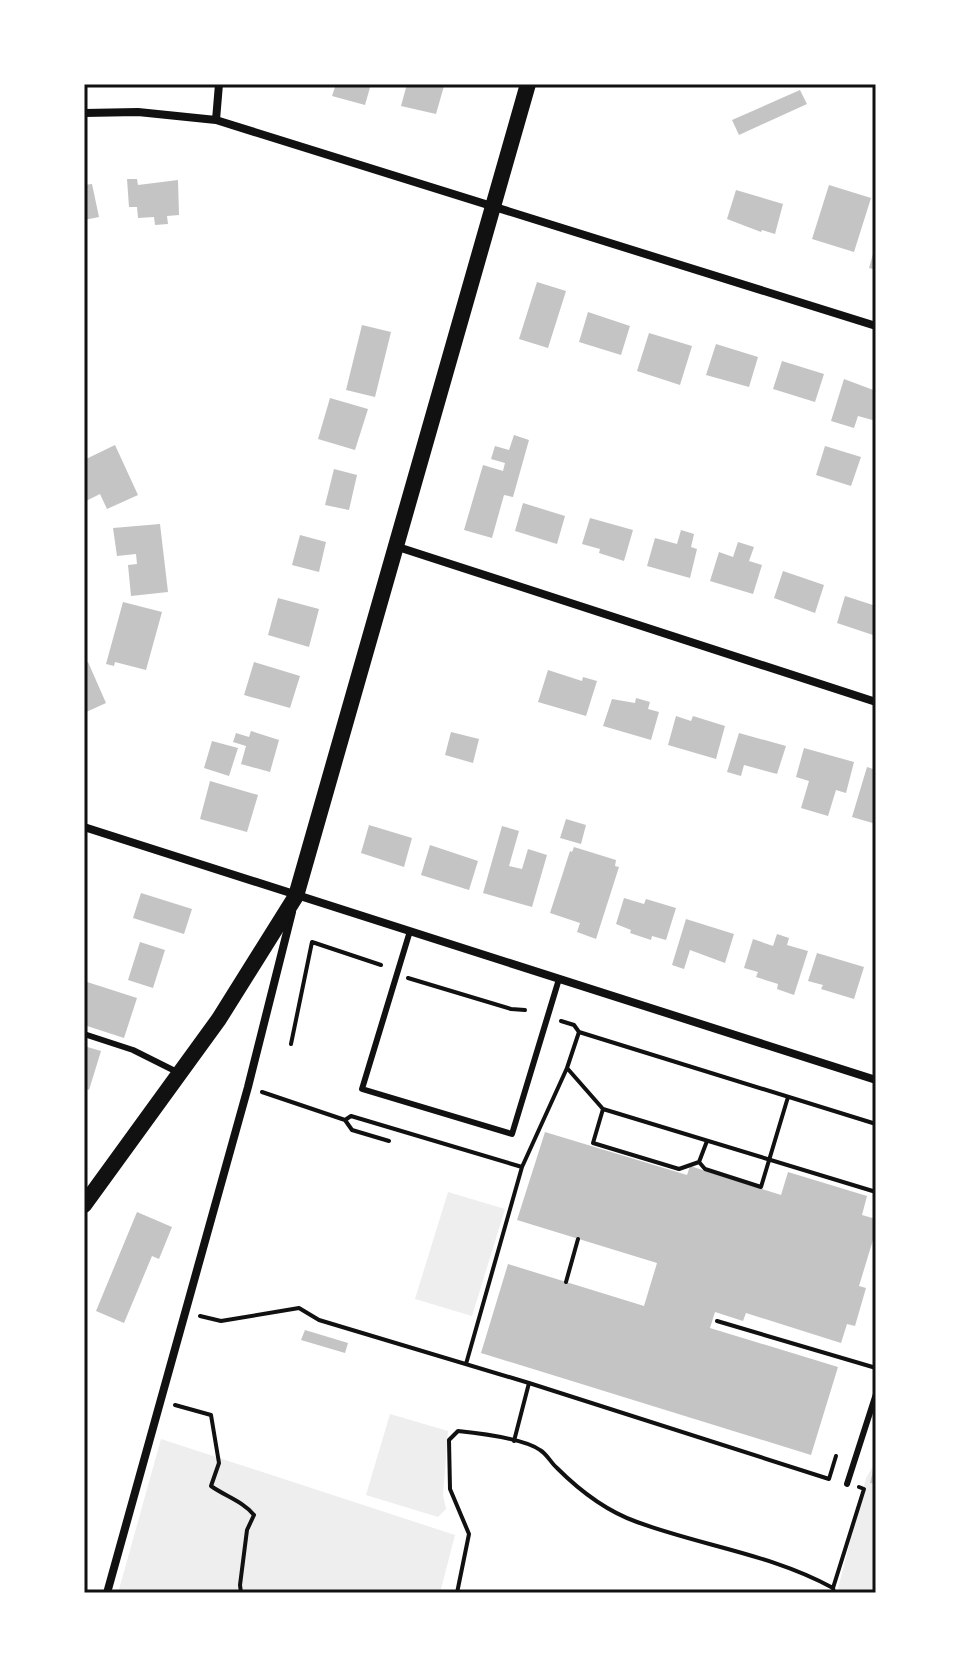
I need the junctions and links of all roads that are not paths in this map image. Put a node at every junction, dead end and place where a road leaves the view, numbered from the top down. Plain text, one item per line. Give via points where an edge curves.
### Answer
1 (219, 84) edge
2 (528, 84) edge
3 (84, 113) edge
4 (216, 120) junction
5 (494, 205) junction
6 (876, 326) edge
7 (398, 547) junction
8 (876, 702) edge
9 (84, 827) edge
10 (296, 896) junction
11 (410, 931) junction
12 (559, 979) junction
13 (84, 1034) edge
14 (180, 1074) junction
15 (876, 1080) edge
16 (84, 1205) edge
17 (876, 1394) edge
18 (847, 1484) road end
19 (107, 1593) edge

1 - 4 street
2 - 5 main road
3 - 4 street
4 - 5 street
5 - 6 street
5 - 7 main road
7 - 8 street
7 - 10 main road
9 - 10 street
10 - 11 street
10 - 14 main road
10 - 19 street
11 - 12 street
11 - 12 lane via 362,1089 512,1134
12 - 15 street
13 - 14 lane via 133,1050
14 - 16 main road
17 - 18 lane

